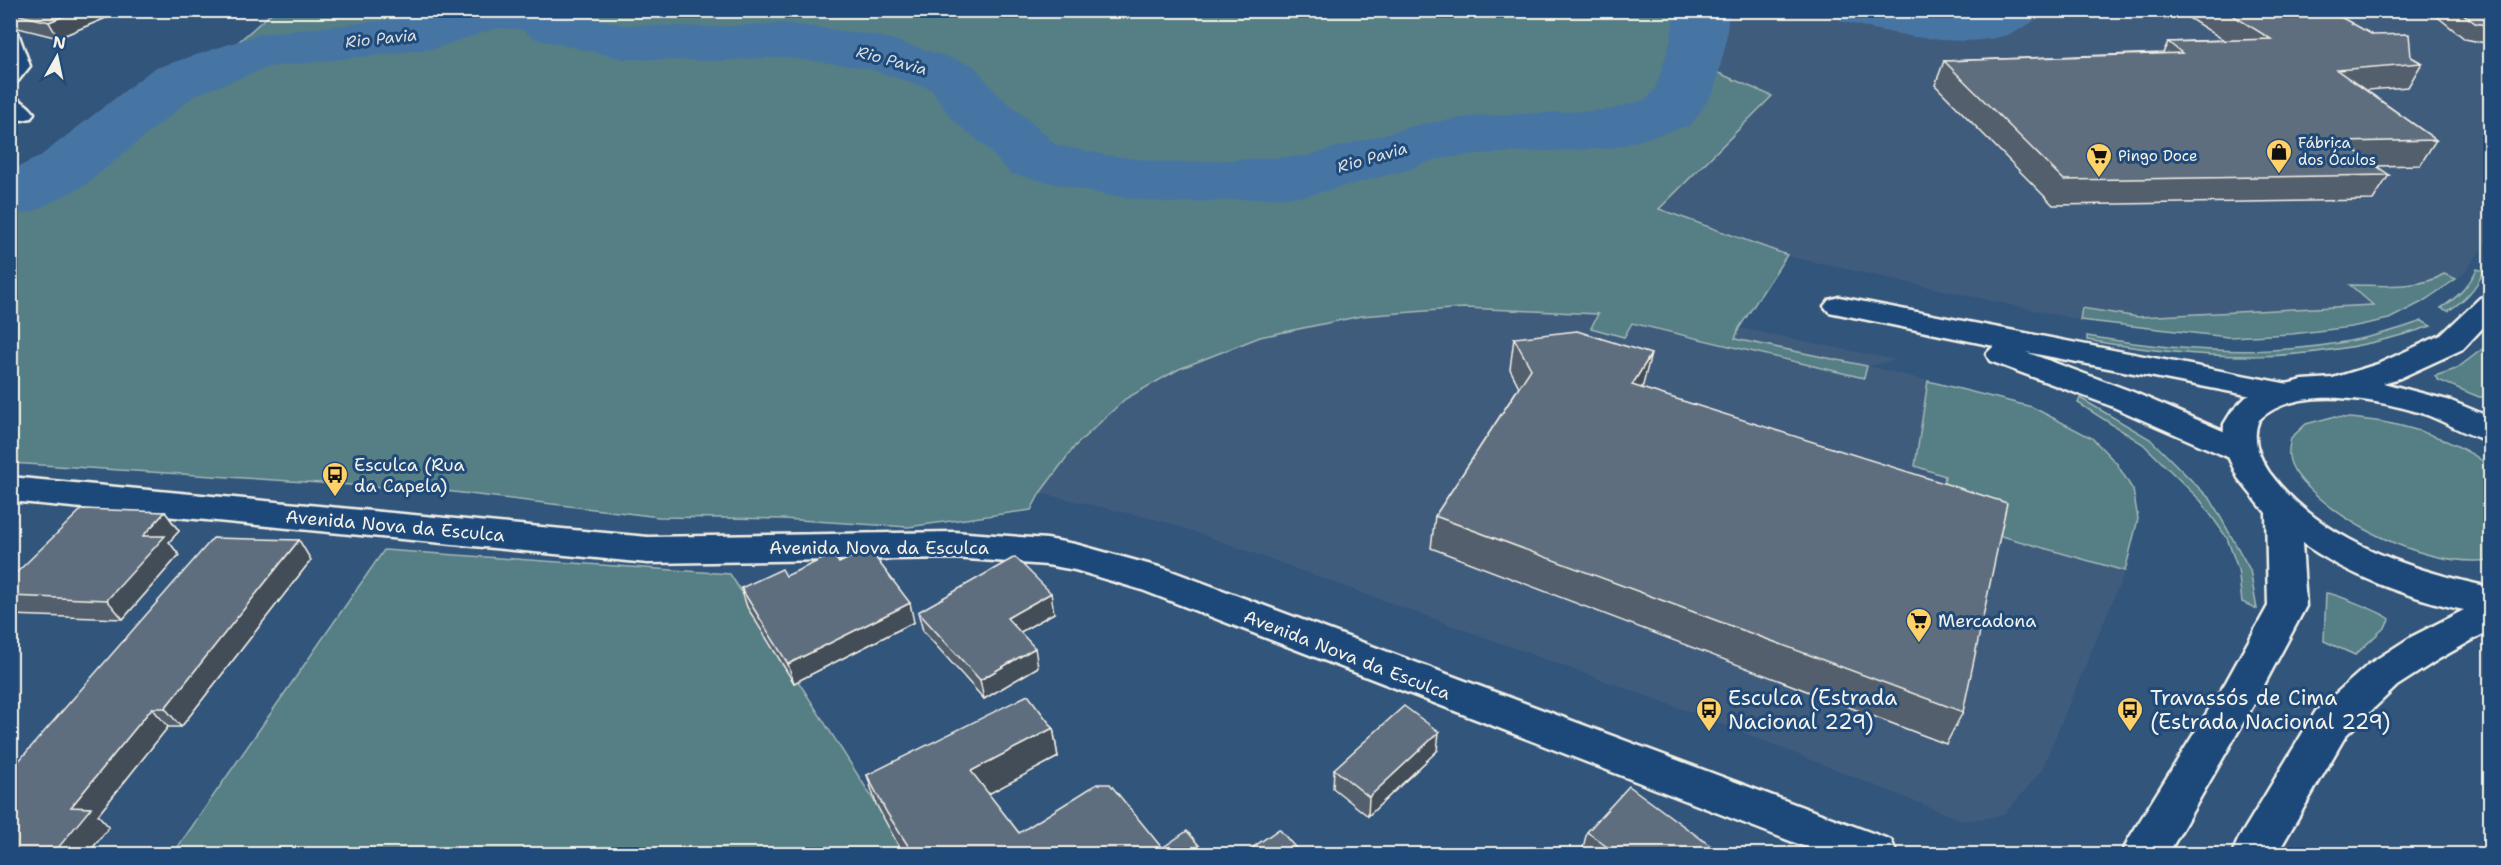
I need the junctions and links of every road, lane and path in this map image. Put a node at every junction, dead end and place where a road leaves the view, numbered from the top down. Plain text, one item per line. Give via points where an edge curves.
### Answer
1 (10, 38) edge
2 (10, 76) edge
3 (2490, 304) edge
4 (1839, 306) dead end
5 (1927, 326) junction
6 (2327, 387) junction
7 (2288, 393) junction
8 (2490, 430) edge
9 (2241, 452) junction
10 (10, 489) edge
11 (2283, 510) junction
12 (242, 511) junction
13 (211, 547) edge
14 (2490, 601) edge
15 (2490, 613) edge
16 (1859, 851) edge
17 (2144, 855) edge
18 (2254, 855) edge

1 - 2 street via 19,66
3 - 6 street via 2452,342 2420,359
4 - 5 street
5 - 7 street
5 - 9 street via 2122,399
6 - 7 street
6 - 8 street via 2378,393 2433,406
7 - 9 street via 2262,400 2246,413 2239,431
9 - 11 street via 2256,480
10 - 12 street, Avenida Nova da Esculca
11 - 14 street via 2361,561 2409,581
11 - 17 street via 2287,606
12 - 13 street
12 - 16 street, Avenida Nova da Esculca via 648,550 954,545 1075,557 1153,579
15 - 18 street via 2383,675 2331,723

